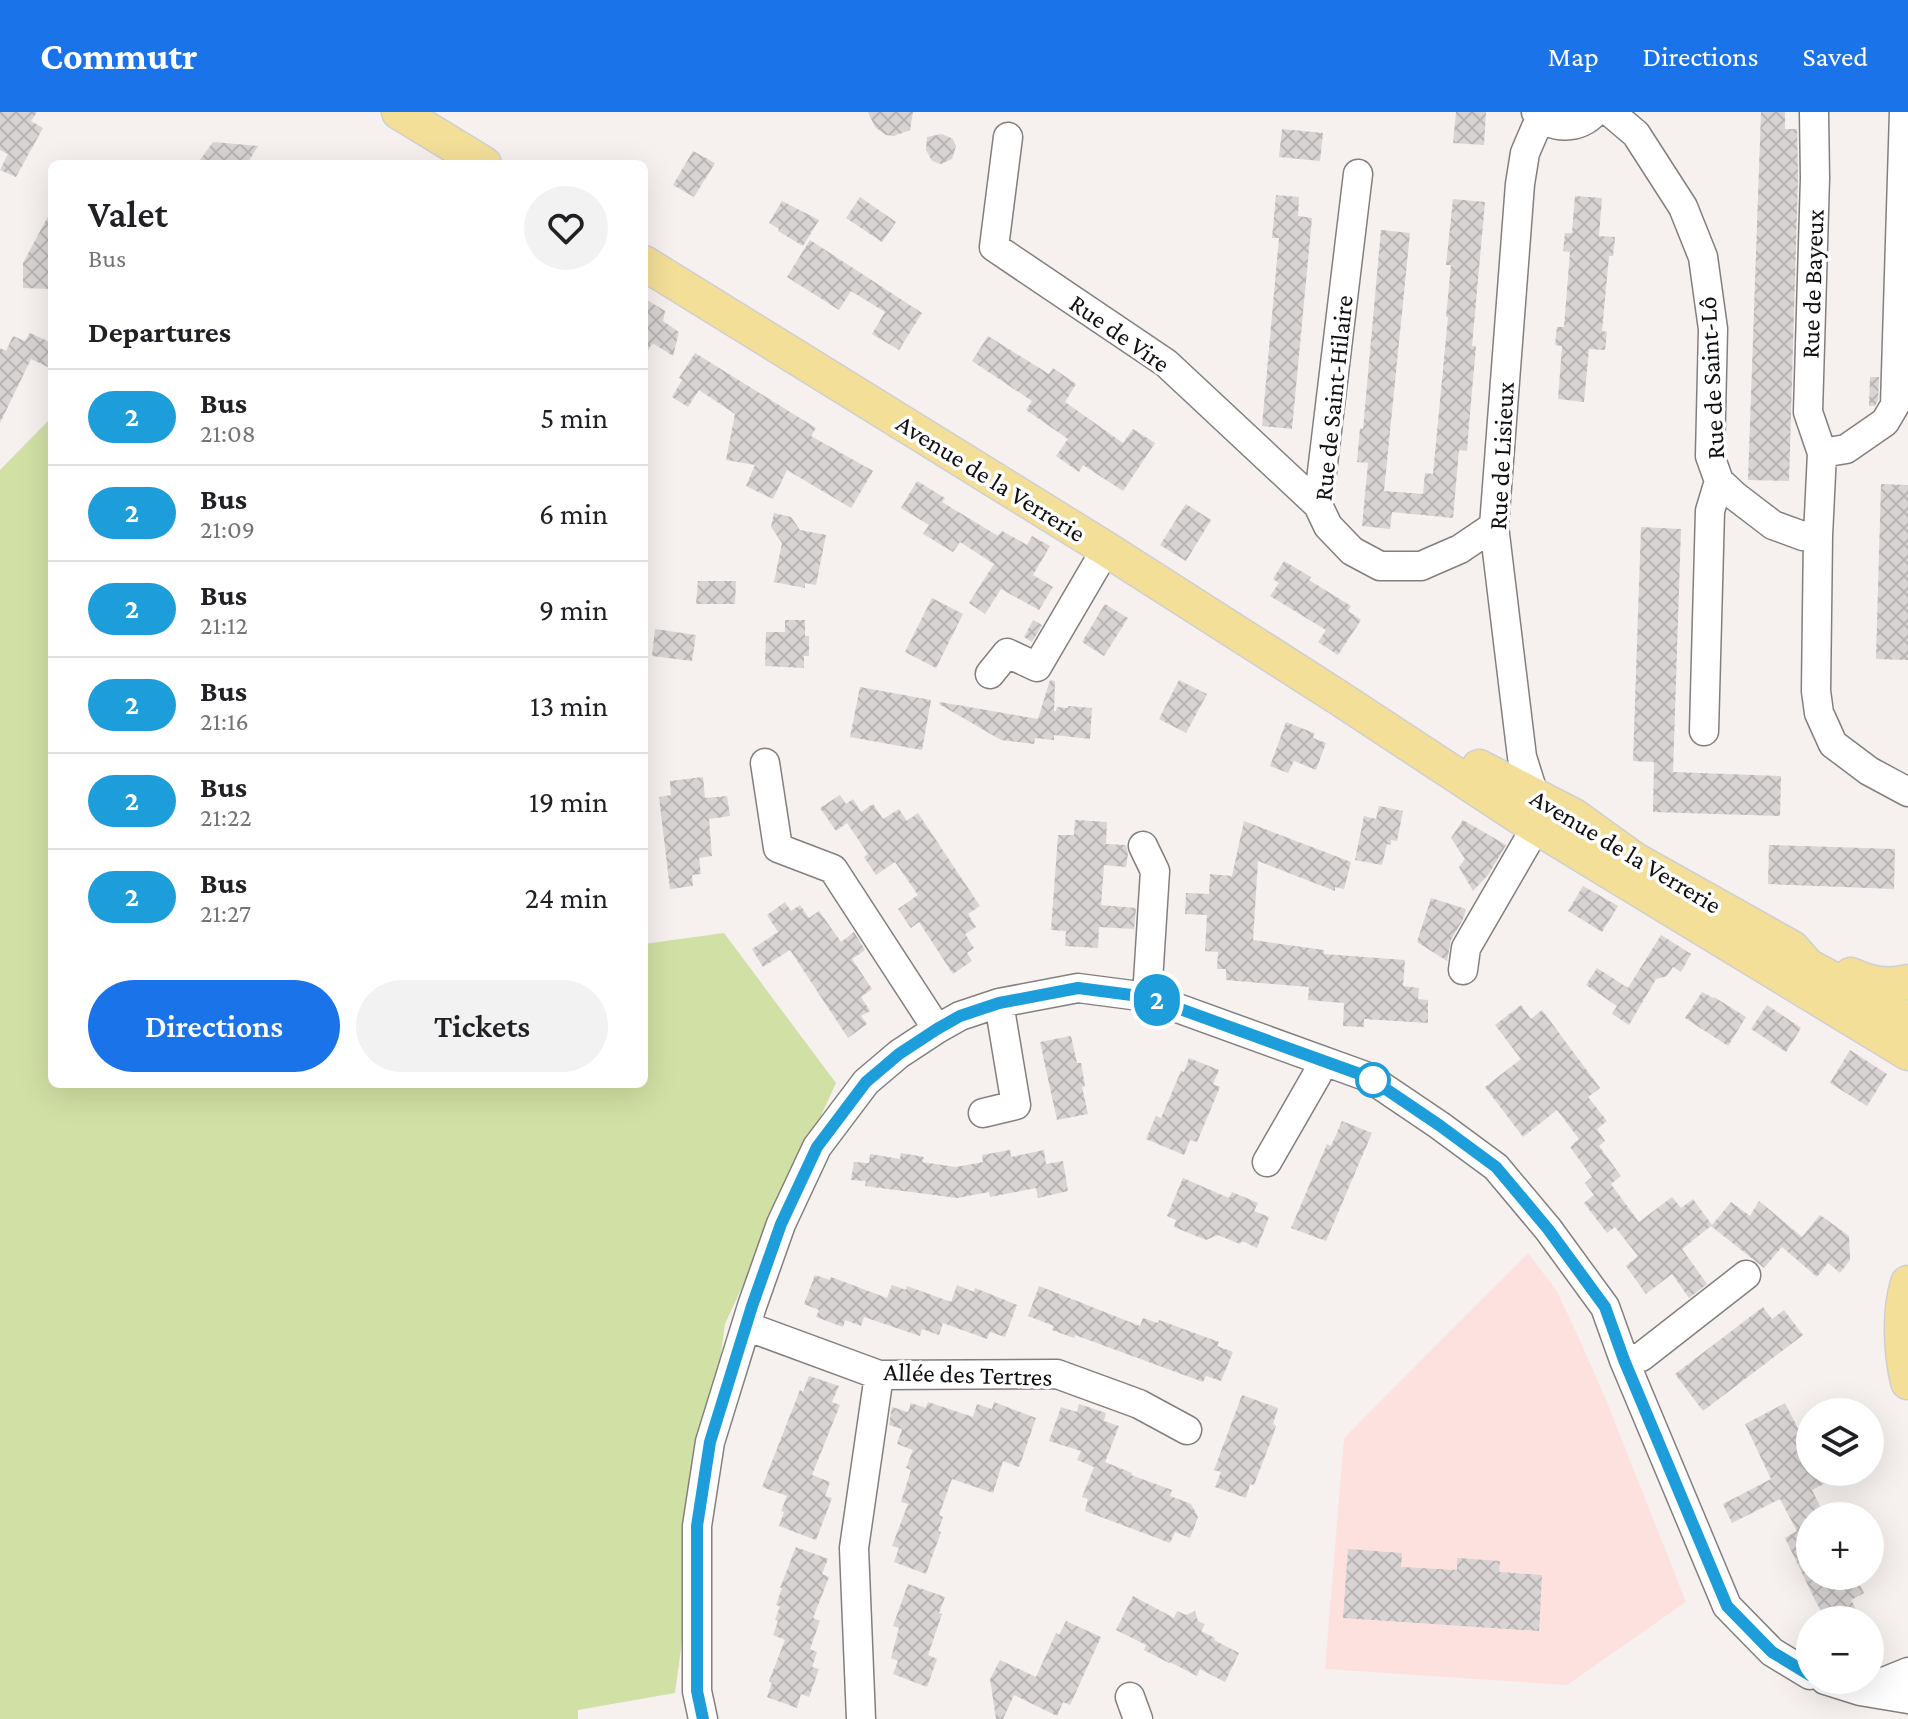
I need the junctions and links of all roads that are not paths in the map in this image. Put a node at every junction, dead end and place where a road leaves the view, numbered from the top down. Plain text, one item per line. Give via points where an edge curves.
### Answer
1 (399, 112) edge
2 (1595, 112) edge
3 (1610, 112) edge
4 (1814, 112) edge
5 (1904, 112) edge
6 (1538, 115) edge
7 (1008, 137) dead end
8 (477, 160) edge
9 (1358, 174) dead end
10 (648, 265) edge
11 (1822, 453) junction
12 (1719, 481) junction
13 (1318, 505) junction
14 (1494, 526) junction
15 (1818, 536) junction
16 (1106, 549) junction
17 (990, 674) dead end
18 (1704, 731) dead end
19 (765, 763) dead end
20 (1908, 792) edge
21 (1535, 811) junction
22 (1143, 846) dead end
23 (1792, 948) junction
24 (1463, 970) dead end
25 (1908, 982) edge
26 (1147, 997) junction
27 (999, 1003) junction
28 (1908, 1020) edge
29 (937, 1029) junction
30 (1908, 1053) edge
31 (1320, 1060) junction
32 (983, 1113) dead end
33 (1267, 1162) dead end
34 (1746, 1275) dead end
35 (1908, 1283) edge
36 (746, 1326) junction
37 (1624, 1360) junction
38 (879, 1375) junction
39 (1908, 1382) edge
40 (1187, 1430) dead end
41 (1796, 1667) edge
42 (1908, 1672) edge
43 (1884, 1682) edge
44 (1878, 1694) edge
45 (1908, 1699) edge
46 (703, 1719) edge
47 (861, 1719) edge

1 - 8 main road
2 - 6 street via 1567,126
3 - 12 street, Rue de Saint-Lô via 1636,134 1683,207 1703,257 1713,329 1710,456
4 - 11 street, Rue de Bayeux via 1808,412
5 - 11 street via 1895,405 1885,422 1846,449
6 - 14 street, Rue de Lisieux via 1520,184
7 - 13 street, Rue de Vire via 994,247 1166,363
9 - 13 street, Rue de Saint-Hilaire
10 - 16 main road, Avenue de la Verrerie
11 - 15 street, Rue de Bayeux
12 - 15 street, Rue de Saint-Lô via 1773,525
12 - 18 street, Rue de Saint-Lô via 1710,511
13 - 14 street, Rue de Saint-Hilaire via 1328,526 1352,551 1380,566 1421,566
14 - 21 street, Rue de Lisieux via 1522,757
15 - 20 street via 1819,713 1833,744
16 - 17 street via 1037,667 1007,653
16 - 21 main road, Avenue de la Verrerie via 1336,696
19 - 29 street via 778,848 833,869
21 - 23 main road, Avenue de la Verrerie via 1574,816 1635,860
21 - 24 street, Avenue de la Verrerie via 1466,948
21 - 30 main road, Avenue de la Verrerie
22 - 26 street via 1155,871
23 - 25 main road via 1867,983
23 - 28 main road, Avenue de la Verrerie via 1808,966
26 - 27 street via 1078,988
26 - 31 street
27 - 29 street
27 - 32 street via 1016,1105
29 - 36 street via 866,1082 817,1147 781,1224
31 - 33 street via 1317,1075
31 - 37 street via 1368,1077 1496,1167 1605,1307
34 - 37 street via 1641,1357
35 - 39 main road via 1903,1345
36 - 38 street, Allée des Tertres
36 - 46 street via 710,1442 697,1526 697,1691
37 - 41 street via 1727,1606 1772,1652
38 - 40 street, Allée des Tertres via 1057,1374 1139,1404
38 - 47 street via 854,1548
42 - 43 street
44 - 45 street

